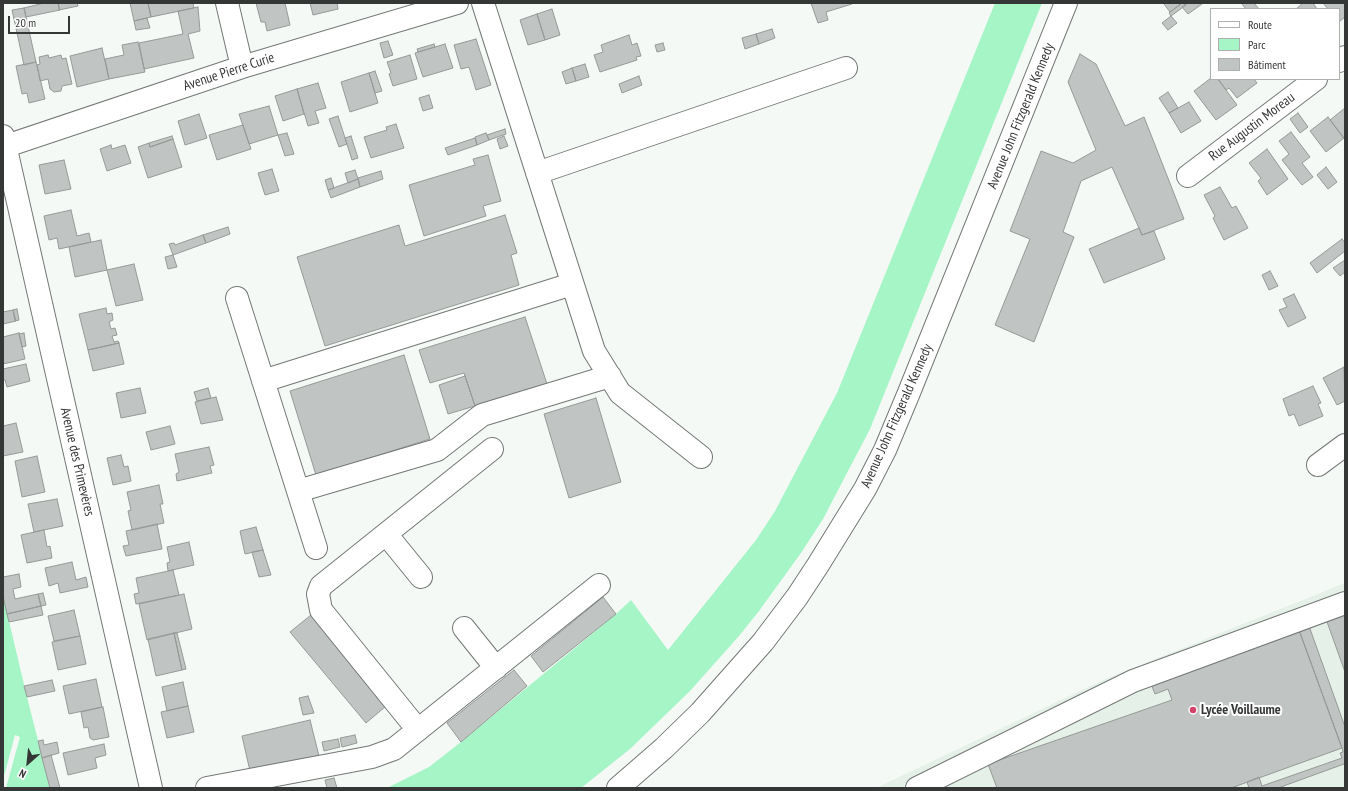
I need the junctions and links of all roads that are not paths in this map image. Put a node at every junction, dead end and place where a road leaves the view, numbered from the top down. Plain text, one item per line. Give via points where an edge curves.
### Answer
1 (228, 3) edge
2 (457, 3) edge
3 (483, 3) edge
4 (1066, 3) edge
5 (242, 67) junction
6 (846, 68) dead end
7 (1315, 80) edge
8 (4, 143) edge
9 (537, 173) junction
10 (1188, 176) dead end
11 (572, 284) junction
12 (237, 298) dead end
13 (610, 376) junction
14 (263, 381) junction
15 (1345, 444) edge
16 (492, 449) dead end
17 (700, 457) dead end
18 (1318, 465) dead end
19 (298, 491) junction
20 (386, 534) junction
21 (316, 548) dead end
22 (421, 577) dead end
23 (599, 585) dead end
24 (1345, 603) edge
25 (464, 628) dead end
26 (496, 668) junction
27 (418, 730) junction
28 (151, 788) edge
29 (207, 788) edge
30 (618, 788) edge
31 (918, 788) edge

1 - 5 street
2 - 5 street, Avenue Pierre Curie
3 - 9 street
4 - 30 street, Avenue John Fitzgerald Kennedy via 908,395 865,489 797,597 763,642 700,713
5 - 8 street, Avenue Pierre Curie
6 - 9 street
7 - 10 street, Rue Augustin Moreau
8 - 28 street, Avenue des Primevères
9 - 11 street
11 - 13 street via 594,351
11 - 14 street
12 - 14 street
13 - 17 street via 620,393
13 - 19 street via 482,415 436,450
14 - 19 street
15 - 18 street
16 - 20 street
19 - 21 street
20 - 22 street
20 - 27 street via 321,586 319,602 321,610
23 - 26 street
24 - 31 street via 1133,681
25 - 26 street
26 - 27 street
27 - 29 street via 394,749 372,757

